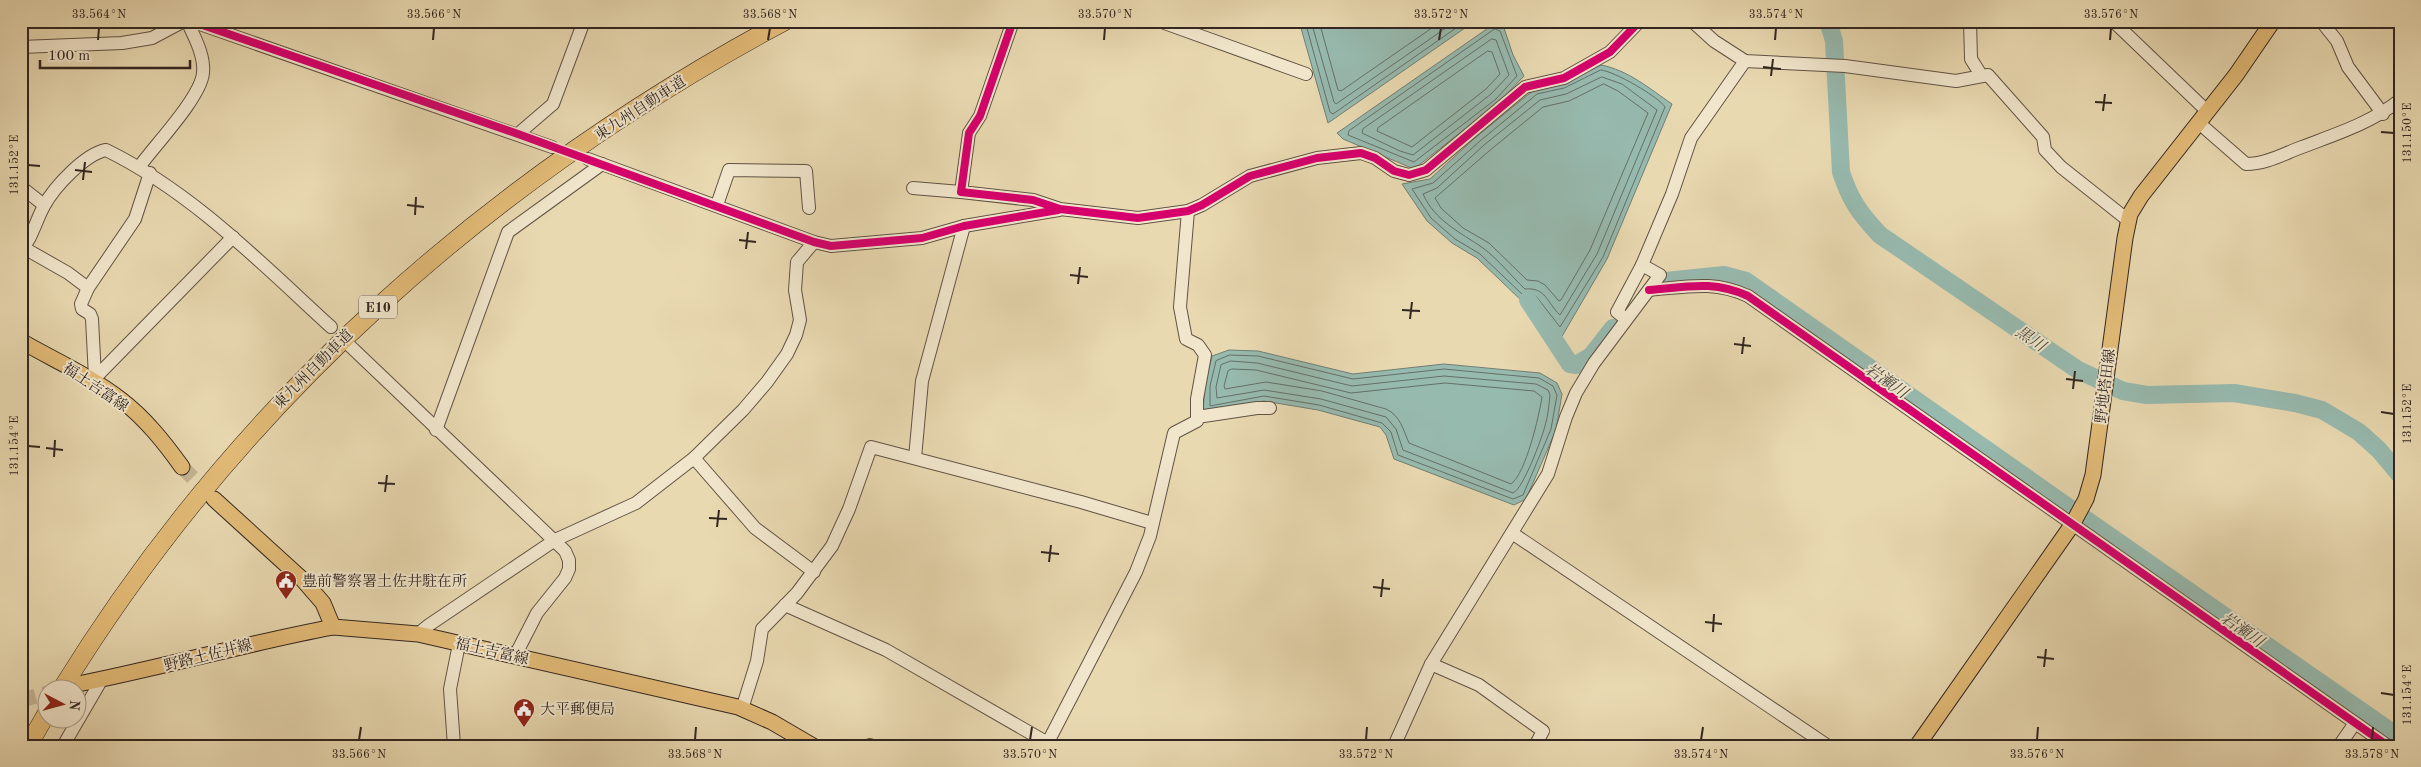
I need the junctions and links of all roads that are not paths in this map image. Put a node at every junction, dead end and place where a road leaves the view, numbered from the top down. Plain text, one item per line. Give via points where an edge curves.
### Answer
1 (187, 21) edge
2 (584, 21) edge
3 (785, 21) edge
4 (1013, 21) edge
5 (1159, 21) edge
6 (1640, 21) edge
7 (1692, 21) edge
8 (1970, 21) edge
9 (2113, 21) edge
10 (2273, 21) edge
11 (2321, 21) edge
12 (21, 47) edge
13 (1745, 60) junction
14 (1306, 74) dead end
15 (1980, 75) junction
16 (2400, 100) edge
17 (2383, 114) junction
18 (2203, 118) junction
19 (518, 134) junction
20 (552, 147) dead end
21 (588, 159) dead end
22 (602, 164) junction
23 (145, 170) junction
24 (21, 187) edge
25 (913, 188) dead end
26 (961, 192) junction
27 (44, 205) junction
28 (717, 205) junction
29 (809, 208) dead end
30 (1060, 209) junction
31 (1188, 211) junction
32 (2128, 221) junction
33 (964, 226) junction
34 (233, 237) junction
35 (814, 242) junction
36 (22, 249) edge
37 (1642, 265) junction
38 (88, 288) junction
39 (1649, 290) junction
40 (1626, 319) junction
41 (330, 327) dead end
42 (21, 341) edge
43 (349, 346) dead end
44 (94, 379) junction
45 (1270, 408) dead end
46 (1197, 418) junction
47 (436, 430) junction
48 (694, 458) junction
49 (915, 458) junction
50 (182, 467) tunnel mouth
51 (214, 499) tunnel mouth
52 (1152, 524) junction
53 (2072, 525) junction
54 (1512, 532) junction
55 (556, 540) junction
56 (814, 572) junction
57 (785, 605) junction
58 (333, 627) junction
59 (418, 634) junction
60 (459, 644) junction
61 (514, 656) junction
62 (1430, 664) junction
63 (102, 679) junction
64 (68, 680) edge
65 (88, 682) edge
66 (742, 709) junction
67 (2355, 723) junction
68 (38, 728) edge
69 (1049, 745) edge
70 (28, 746) edge
71 (63, 746) edge
72 (454, 746) edge
73 (813, 746) edge
74 (1394, 746) edge
75 (1534, 746) edge
76 (1828, 746) edge
77 (1917, 746) edge
78 (2339, 746) edge
79 (2388, 746) edge

1 - 12 street via 152,38 122,43
1 - 19 street
1 - 23 street via 198,46 203,73 197,92
2 - 19 street via 553,104
3 - 64 highway, 東九州自動車道 / E10 via 699,71 557,162 446,246 355,327 273,410 180,518 134,579
4 - 26 street via 980,116 969,133
5 - 14 street
6 - 31 street via 1610,52 1579,70 1564,78 1525,87 1426,170 1408,175 1361,153 1317,158 1250,176
7 - 13 street via 1714,41
8 - 15 street via 1972,59
9 - 18 street
10 - 18 main road, 野地塔田線
11 - 17 street via 2337,42 2348,67
13 - 15 street via 1845,66 1956,81
13 - 37 street via 1692,138
15 - 32 street via 1988,75 2043,137 2045,150 2061,167
16 - 17 street
17 - 18 street via 2260,164 2246,164
18 - 32 main road, 野地塔田線 via 2146,189
19 - 20 street
21 - 22 street
22 - 28 street
22 - 47 street via 508,232
23 - 27 street via 106,150 100,151 68,176
23 - 34 street
23 - 38 street via 135,219
24 - 27 street
25 - 26 street
26 - 30 street via 1033,200
27 - 36 street
28 - 29 street via 729,170 806,171
28 - 35 street
30 - 31 street via 1138,218
30 - 33 street
31 - 46 street via 1180,307 1186,339 1198,345 1205,355
32 - 53 main road, 野地塔田線 via 2093,475 2086,499
33 - 35 street via 922,238 831,246
33 - 49 street via 922,381
34 - 41 street
34 - 44 street
35 - 48 street via 797,262 795,290 800,320 787,354 743,410
36 - 38 street via 68,273
37 - 39 street via 1660,275
37 - 40 street via 1617,312
38 - 44 street via 81,304 92,319
39 - 40 street
39 - 53 street via 1709,285 1731,288 1748,296
40 - 54 street via 1576,393 1548,474
42 - 44 main road, 福土吉富線
43 - 47 street
44 - 50 main road, 福土吉富線 via 159,436
45 - 46 street
46 - 52 street via 1197,421 1174,433
47 - 55 street
48 - 55 street via 636,503
48 - 56 street via 755,528
49 - 52 street
49 - 56 street via 871,447 849,510 832,546
51 - 58 main road via 303,580 323,603
52 - 69 street via 1136,572
53 - 67 street
53 - 77 main road, 野地塔田線
54 - 62 street
54 - 76 street
55 - 59 street
55 - 61 street via 565,551 569,569 537,613
56 - 57 street
57 - 66 street via 762,629 757,661
57 - 69 street via 886,650
58 - 59 main road, 福土吉富線
58 - 63 main road, 野路土佐井線
59 - 60 main road, 福土吉富線
60 - 61 main road, 福土吉富線
60 - 72 street via 450,689
61 - 66 main road, 福土吉富線
62 - 74 street
62 - 75 street via 1479,685 1543,730
63 - 65 main road, 野路土佐井線
63 - 71 street
66 - 73 main road, 福土吉富線
67 - 78 street
67 - 79 street
68 - 70 highway

